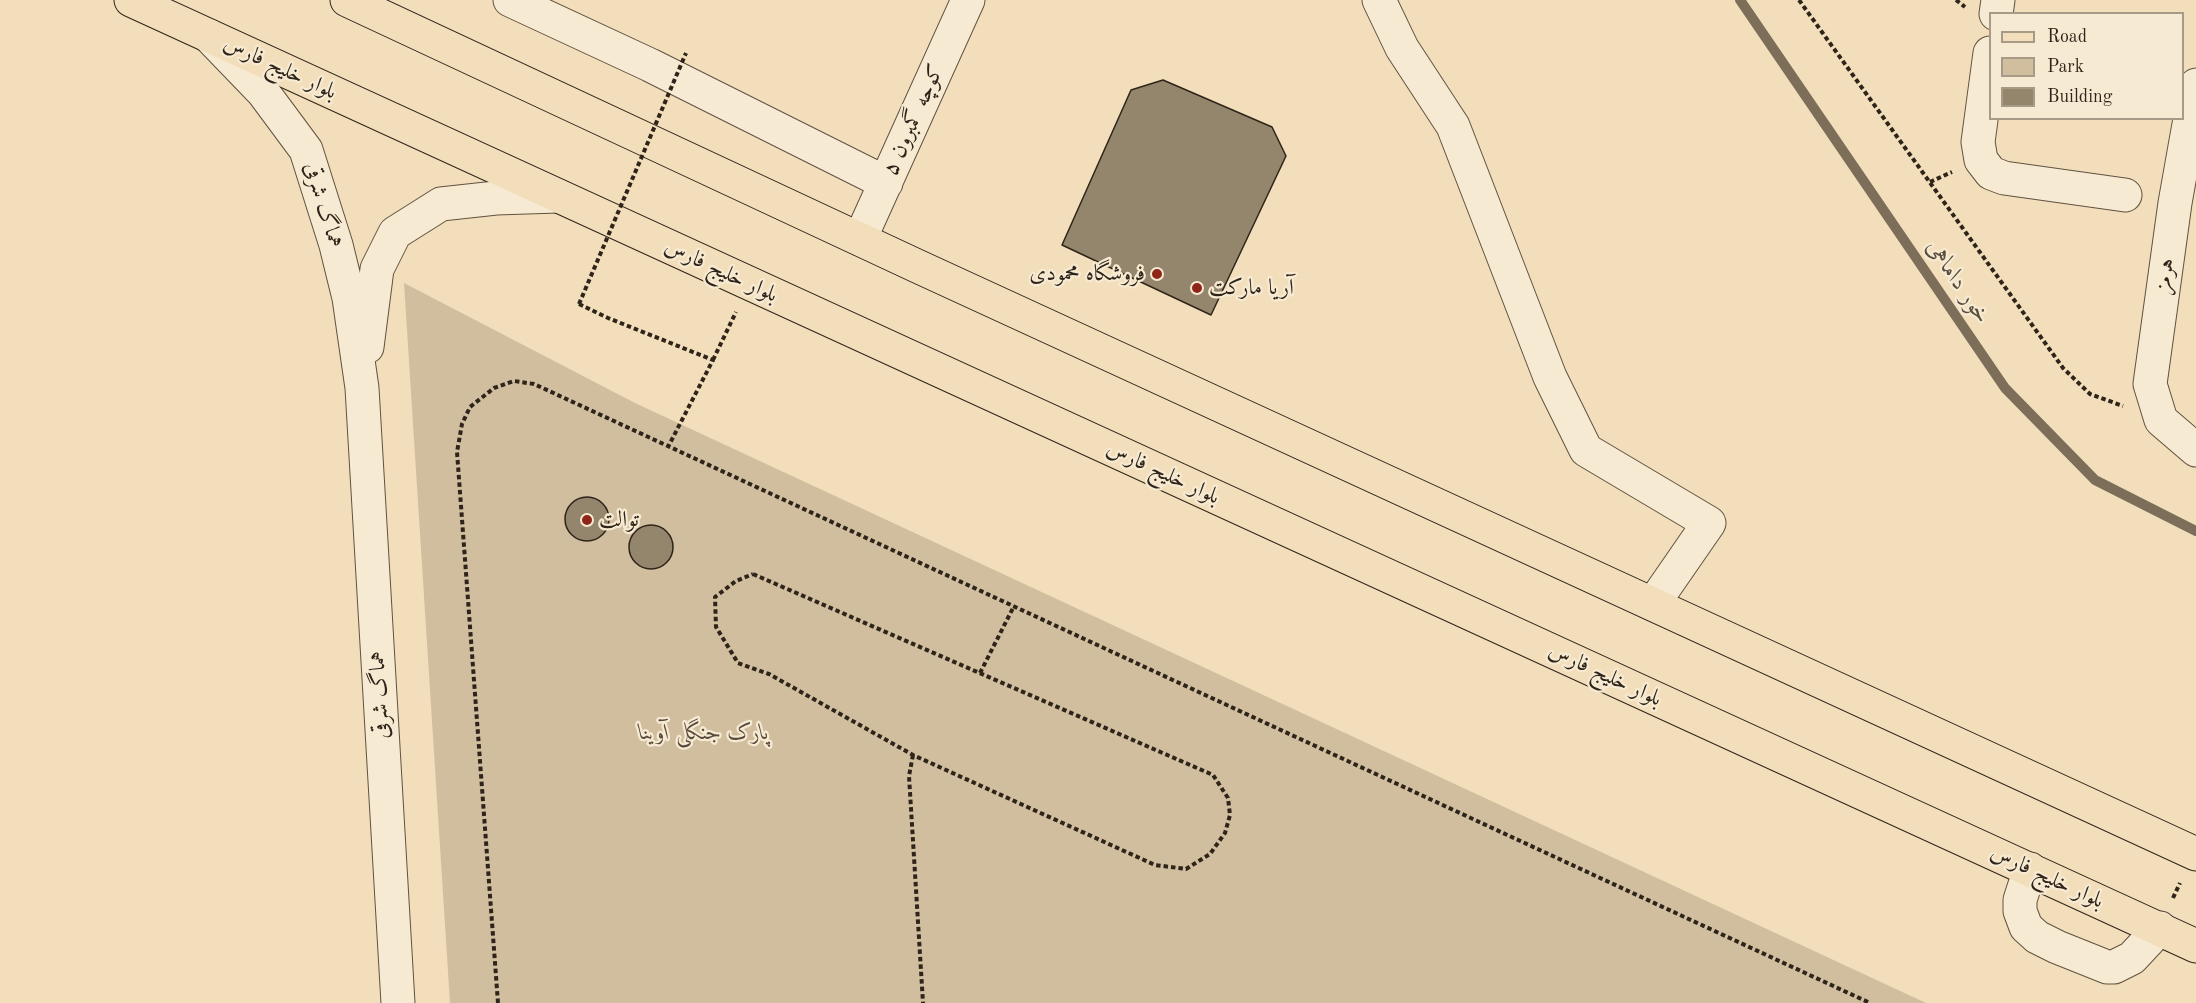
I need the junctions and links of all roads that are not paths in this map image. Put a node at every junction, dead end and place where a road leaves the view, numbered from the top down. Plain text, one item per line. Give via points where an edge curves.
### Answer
1 (131, 0) edge
2 (347, 0) edge
3 (510, 0) edge
4 (968, 0) edge
5 (1378, 0) edge
6 (209, 36) junction
7 (1989, 60) edge
8 (2196, 85) edge
9 (886, 183) junction
10 (2125, 195) dead end
11 (558, 196) junction
12 (860, 239) junction
13 (362, 388) junction
14 (2196, 450) edge
15 (1653, 604) junction
16 (2195, 853) edge
17 (2030, 869) junction
18 (2160, 928) junction
19 (2196, 946) edge
20 (398, 1003) edge

1 - 6 main road, بلوار خلیج فارس
2 - 12 main road
3 - 9 street
4 - 9 street, کوچه گمبرون ۵
5 - 15 street via 1402,48 1453,126 1550,377 1587,450 1709,523
6 - 11 main road, بلوار خلیج فارس
6 - 13 street, هماگ شرقی via 263,92 306,150 339,255
7 - 10 street via 1978,142 1981,160 1991,173
8 - 14 street, هرمز via 2150,384 2161,420
9 - 12 street, کوچه گمبرون ۵
11 - 13 street, هماگ شرقی via 441,204 395,233 377,269
11 - 17 main road, بلوار خلیج فارس
12 - 15 main road
13 - 20 street, هماگ شرقی
15 - 16 main road
17 - 18 main road, بلوار خلیج فارس
17 - 18 street via 2020,911 2026,927 2037,938 2107,968 2132,958
18 - 19 main road, بلوار خلیج فارس

